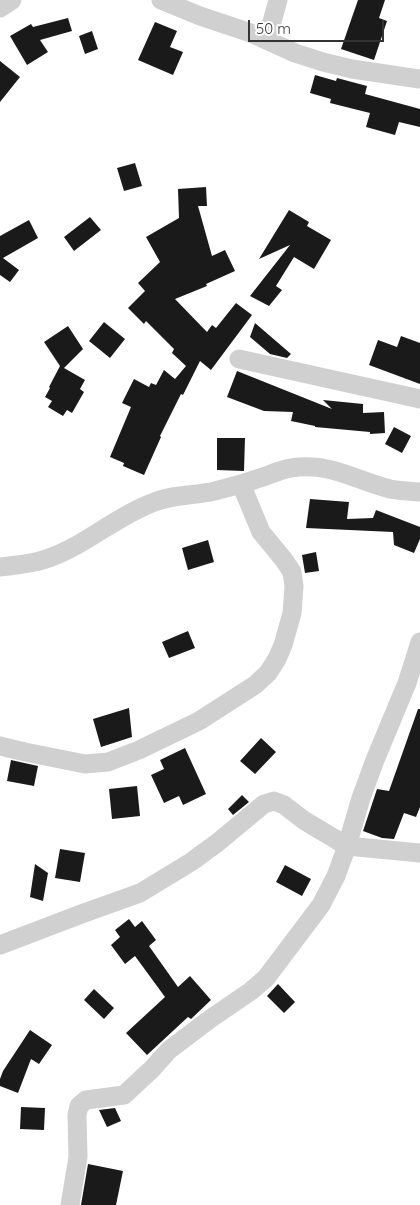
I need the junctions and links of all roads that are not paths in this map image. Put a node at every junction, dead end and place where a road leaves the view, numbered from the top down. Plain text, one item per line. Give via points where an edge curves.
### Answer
1 (12, 0) edge
2 (161, 0) edge
3 (278, 0) edge
4 (0, 8) edge
5 (267, 40) junction
6 (420, 79) edge
7 (238, 359) dead end
8 (420, 399) edge
9 (241, 484) junction
10 (420, 492) edge
11 (0, 567) edge
12 (420, 642) edge
13 (0, 746) edge
14 (348, 846) junction
15 (420, 853) edge
16 (0, 945) edge
17 (70, 1205) edge

1 - 4 street
2 - 5 street
3 - 5 street
5 - 6 street via 323,62
7 - 8 street
9 - 10 street via 290,468 320,467 391,489
9 - 11 street via 154,502 48,559
9 - 13 street via 261,532 292,572 292,613 283,645 268,673 256,685 199,720 108,762 85,764
12 - 14 street via 361,798
14 - 15 street
14 - 16 street via 274,801 264,804 191,862 140,893
14 - 17 street via 321,905 266,978 169,1050 124,1095 86,1100 80,1106 77,1115 78,1157

